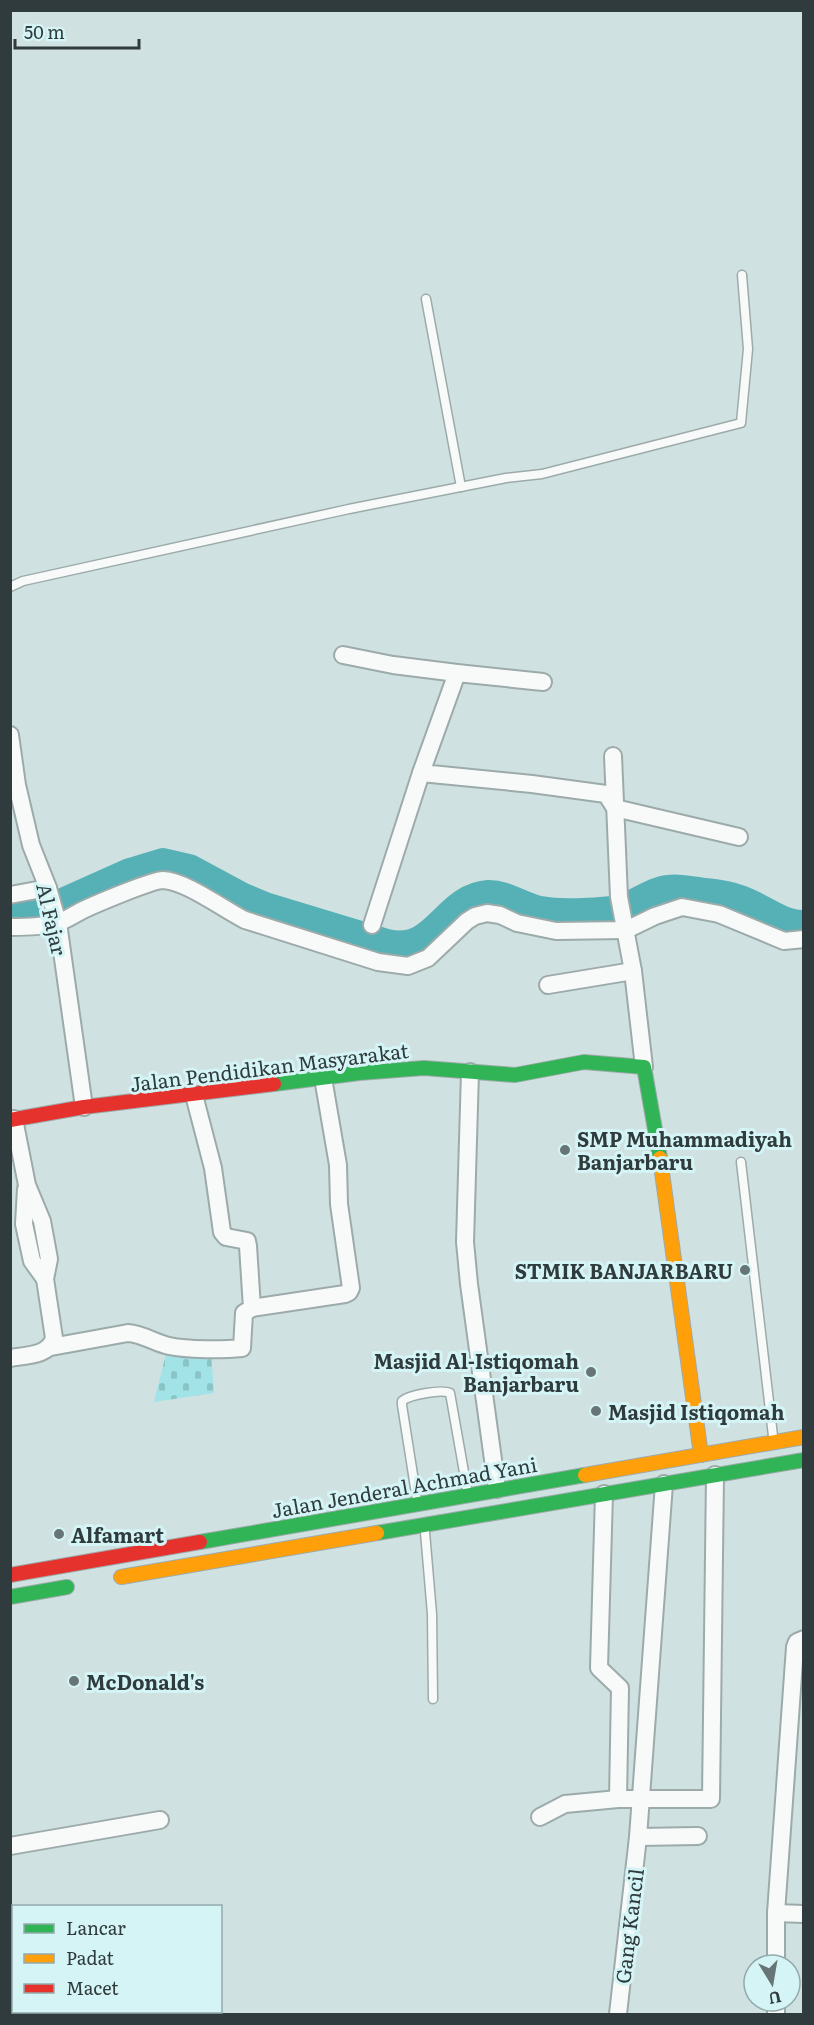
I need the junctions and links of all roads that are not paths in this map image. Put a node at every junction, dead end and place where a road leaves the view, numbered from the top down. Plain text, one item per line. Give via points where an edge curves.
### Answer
1 (742, 275) dead end
2 (426, 299) dead end
3 (461, 487) junction
4 (10, 587) edge
5 (343, 655) dead end
6 (457, 673) junction
7 (543, 682) dead end
8 (10, 735) edge
9 (613, 756) dead end
10 (421, 773) junction
11 (14, 786) edge
12 (615, 808) junction
13 (739, 837) dead end
14 (49, 891) junction
15 (10, 895) edge
16 (57, 922) junction
17 (372, 925) dead end
18 (10, 927) edge
19 (626, 928) junction
20 (804, 939) edge
21 (633, 971) junction
22 (548, 985) dead end
23 (644, 1067) junction
24 (470, 1072) junction
25 (323, 1078) junction
26 (194, 1095) junction
27 (84, 1107) junction
28 (12, 1120) edge
29 (741, 1162) dead end
30 (252, 1308) junction
31 (51, 1347) junction
32 (10, 1358) edge
33 (804, 1437) edge
34 (774, 1442) junction
35 (701, 1455) junction
36 (804, 1460) edge
37 (715, 1475) junction
38 (664, 1484) junction
39 (497, 1489) junction
40 (468, 1494) junction
41 (604, 1494) junction
42 (417, 1503) junction
43 (425, 1525) junction
44 (283, 1526) junction
45 (287, 1548) junction
46 (117, 1556) junction
47 (10, 1575) edge
48 (77, 1585) dead end
49 (10, 1597) edge
50 (804, 1639) edge
51 (433, 1699) dead end
52 (618, 1799) junction
53 (641, 1799) junction
54 (540, 1817) dead end
55 (160, 1820) dead end
56 (698, 1836) dead end
57 (638, 1837) junction
58 (10, 1845) edge
59 (776, 1913) junction
60 (804, 1914) edge
61 (776, 1953) edge
62 (618, 2014) edge

1 - 3 lane via 748,349 741,423 542,474
2 - 3 lane
3 - 4 lane via 23,581
5 - 6 street
6 - 7 street
6 - 10 street
8 - 11 street, Al Fajar
9 - 12 street
10 - 12 street via 606,794
10 - 17 street
11 - 14 street, Al Fajar
12 - 13 street
12 - 19 street via 619,897
14 - 15 street
14 - 16 street, Al Fajar
16 - 18 street
16 - 19 street via 162,880 203,895 245,920 398,965 408,966 428,958 467,921 487,913 556,931
16 - 27 street, Al Fajar
19 - 20 street via 681,907 719,914 784,941
19 - 21 street
21 - 22 street
21 - 23 street
23 - 24 main road, Jalan Pendidikan Masyarakat via 584,1062 515,1075
23 - 35 main road
24 - 25 main road, Jalan Pendidikan Masyarakat via 424,1068
24 - 39 street via 465,1242
25 - 26 main road, Jalan Pendidikan Masyarakat
25 - 30 street via 338,1165 339,1204 351,1288 345,1294
26 - 27 main road, Jalan Pendidikan Masyarakat
26 - 30 street via 213,1168 222,1232 226,1237 248,1241
27 - 28 main road, Jalan Pendidikan Masyarakat
28 - 31 street via 49,1258 45,1279 54,1329
29 - 34 lane
30 - 31 street via 244,1313 242,1348 169,1346 128,1333
31 - 32 street
33 - 34 main road, Jalan Jenderal Achmad Yani
34 - 35 main road, Jalan Jenderal Achmad Yani
35 - 39 main road, Jalan Jenderal Achmad Yani
36 - 37 main road, Jalan Jenderal Achmad Yani
37 - 38 main road, Jalan Jenderal Achmad Yani
37 - 53 street via 711,1799
38 - 41 main road, Jalan Jenderal Achmad Yani
38 - 53 street, Gang Kancil
39 - 40 main road, Jalan Jenderal Achmad Yani
40 - 42 main road, Jalan Jenderal Achmad Yani
40 - 42 lane via 450,1393 444,1391 402,1401
41 - 43 main road, Jalan Jenderal Achmad Yani
41 - 52 street via 599,1668 620,1688
42 - 44 main road, Jalan Jenderal Achmad Yani
43 - 45 main road, Jalan Jenderal Achmad Yani
43 - 51 lane
44 - 45 main road
44 - 46 main road, Jalan Jenderal Achmad Yani
45 - 46 main road, Jalan Jenderal Achmad Yani via 115,1578
46 - 47 main road, Jalan Jenderal Achmad Yani
48 - 49 main road
50 - 59 street via 795,1647
52 - 53 street
52 - 54 street via 565,1804
53 - 57 street, Gang Kancil
55 - 58 street
56 - 57 street
57 - 62 street, Gang Kancil
59 - 60 street
59 - 61 street

